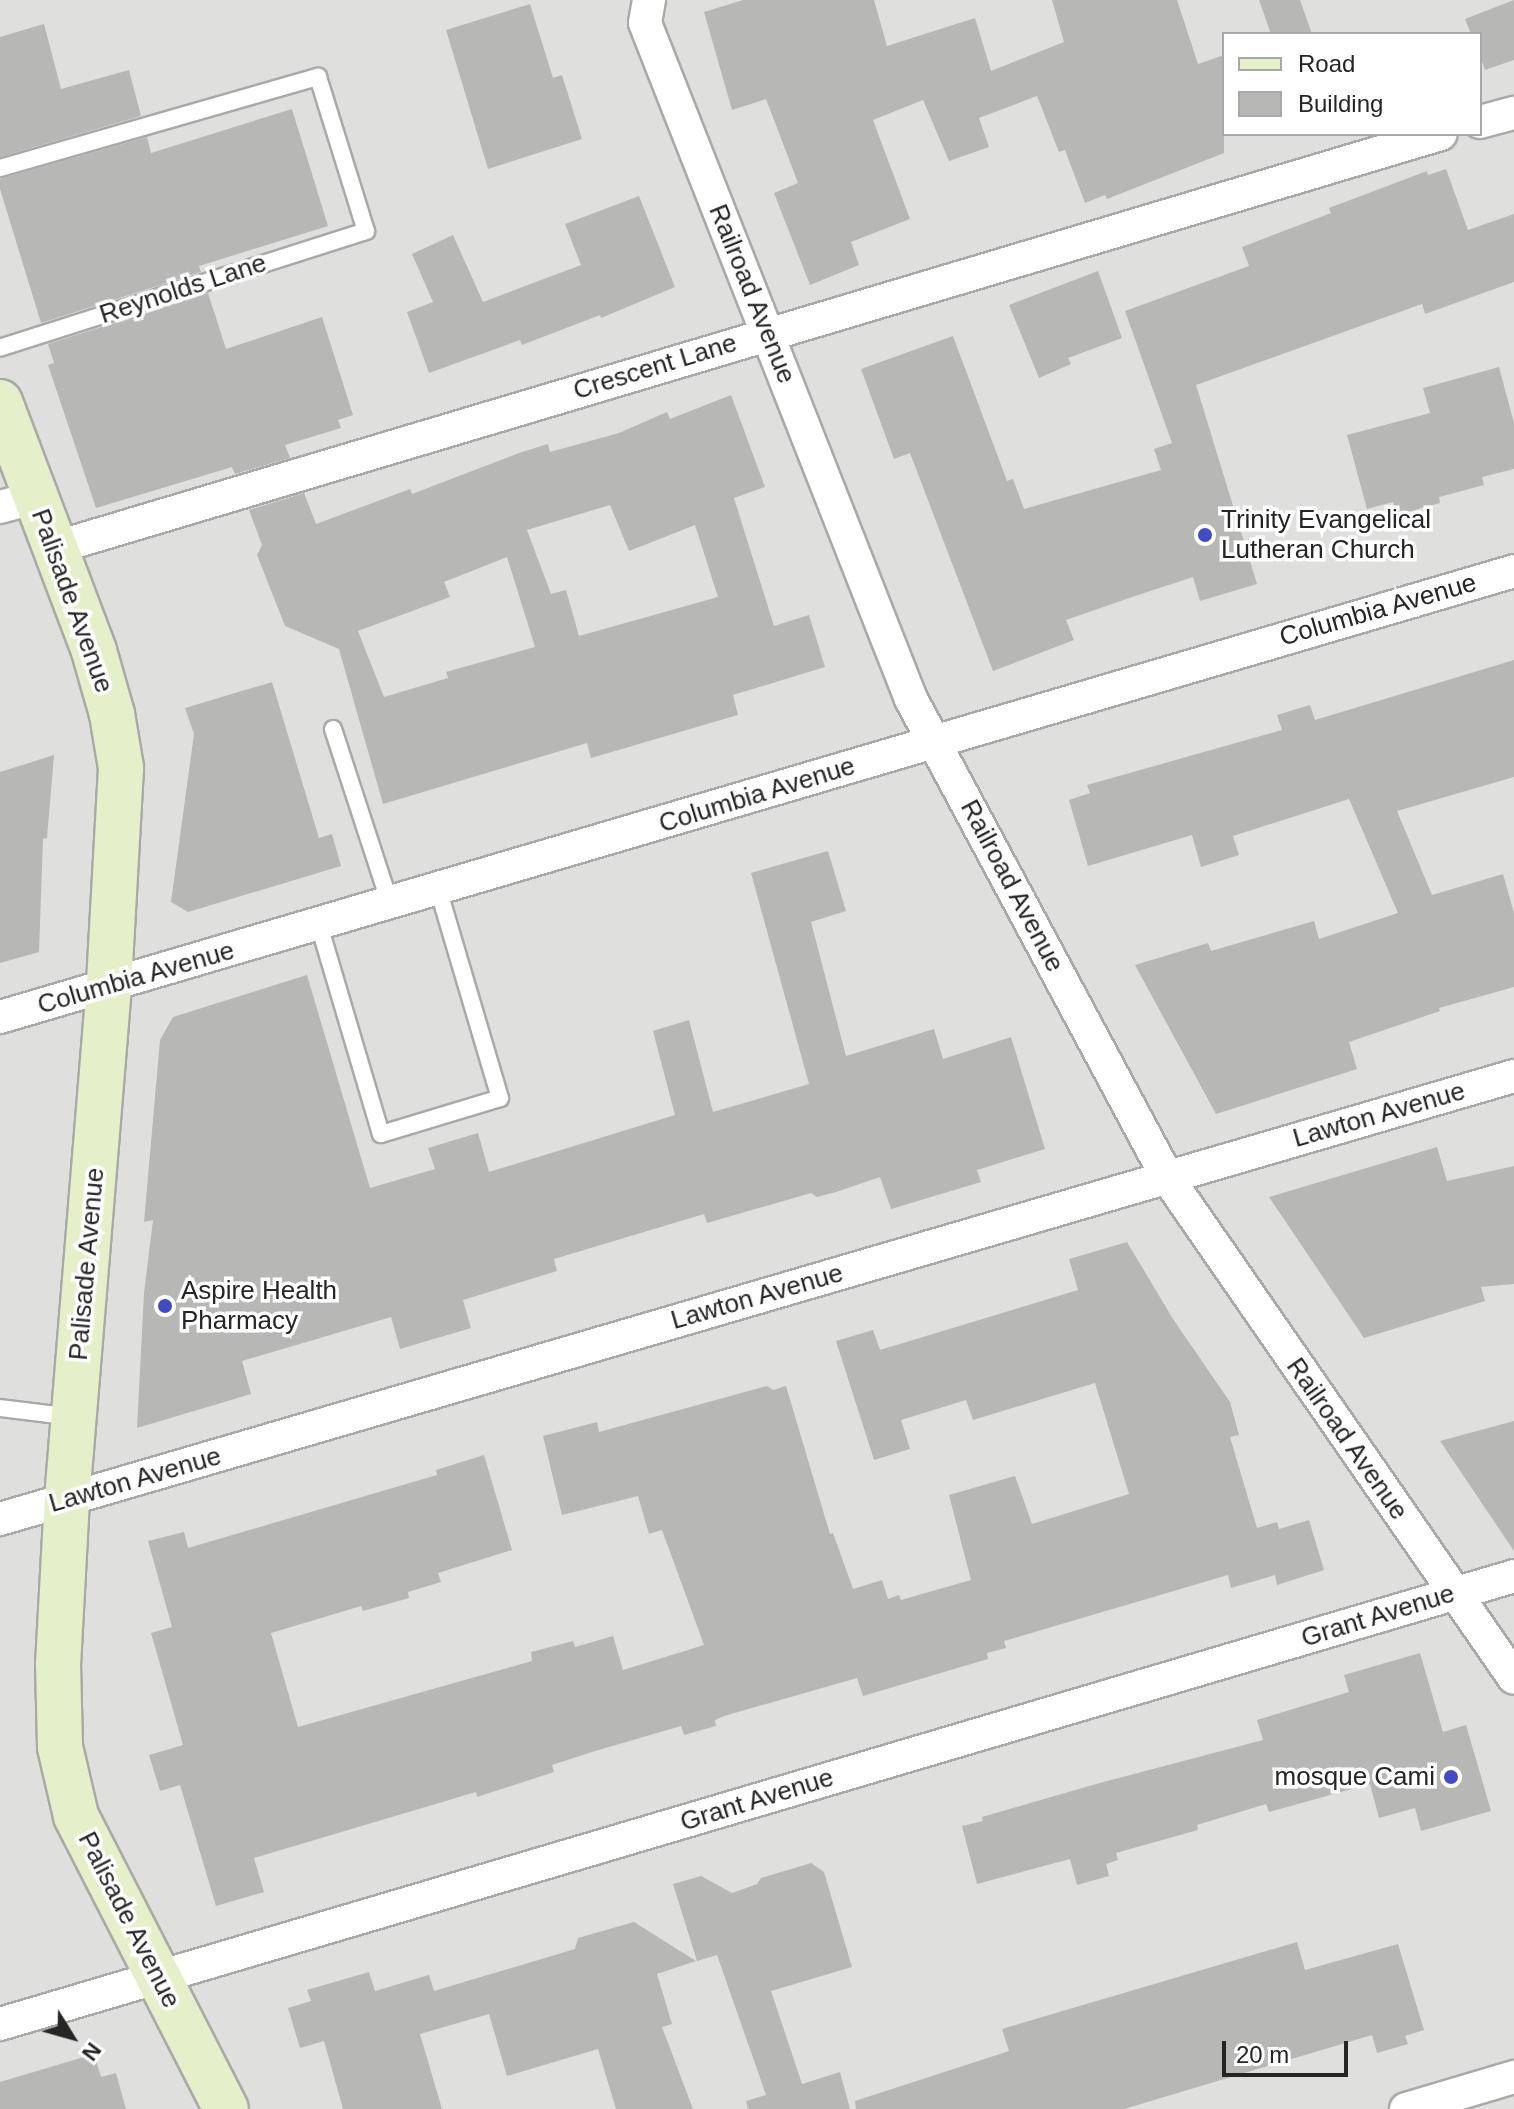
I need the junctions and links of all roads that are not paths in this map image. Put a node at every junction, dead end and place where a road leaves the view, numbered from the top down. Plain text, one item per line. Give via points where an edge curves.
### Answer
1 (647, 12) edge
2 (1514, 113) edge
3 (1482, 121) edge
4 (1434, 136) edge
5 (0, 168) edge
6 (768, 333) junction
7 (0, 348) edge
8 (0, 402) edge
9 (17, 503) edge
10 (54, 548) junction
11 (1514, 571) edge
12 (333, 729) dead end
13 (934, 741) junction
14 (438, 889) junction
15 (390, 903) junction
16 (319, 925) junction
17 (109, 986) junction
18 (0, 1017) edge
19 (1514, 1076) edge
20 (1167, 1177) junction
21 (0, 1408) edge
22 (74, 1417) junction
23 (67, 1499) junction
24 (0, 1519) edge
25 (1514, 1576) edge
26 (1453, 1594) junction
27 (1514, 1678) edge
28 (159, 1977) junction
29 (0, 2024) edge
30 (1514, 2077) edge
31 (226, 2109) edge
32 (1406, 2109) edge

1 - 6 street, Railroad Avenue
2 - 3 street
4 - 6 street, Crescent Lane
5 - 7 lane, Reynolds Lane via 318,77 366,231
6 - 10 street, Crescent Lane
6 - 13 street, Railroad Avenue via 911,699
8 - 9 main road, Palisade Avenue
9 - 10 main road, Palisade Avenue
10 - 17 main road, Palisade Avenue via 94,651 121,768
11 - 13 street, Columbia Avenue
12 - 15 lane
13 - 14 street, Columbia Avenue
13 - 20 street, Railroad Avenue
14 - 15 street, Columbia Avenue
14 - 16 lane via 500,1098 396,1130 381,1134
15 - 16 street, Columbia Avenue
16 - 17 street, Columbia Avenue
17 - 18 street, Columbia Avenue
17 - 22 main road, Palisade Avenue
19 - 20 street, Lawton Avenue
20 - 23 street, Lawton Avenue
20 - 26 street, Railroad Avenue
21 - 22 lane
22 - 23 main road, Palisade Avenue
23 - 24 street, Lawton Avenue
23 - 28 main road, Palisade Avenue via 58,1664 60,1747 76,1816
25 - 26 street, Grant Avenue
26 - 27 street, Railroad Avenue
26 - 28 street, Grant Avenue
28 - 29 street, Grant Avenue
28 - 31 main road, Palisade Avenue
30 - 32 street

